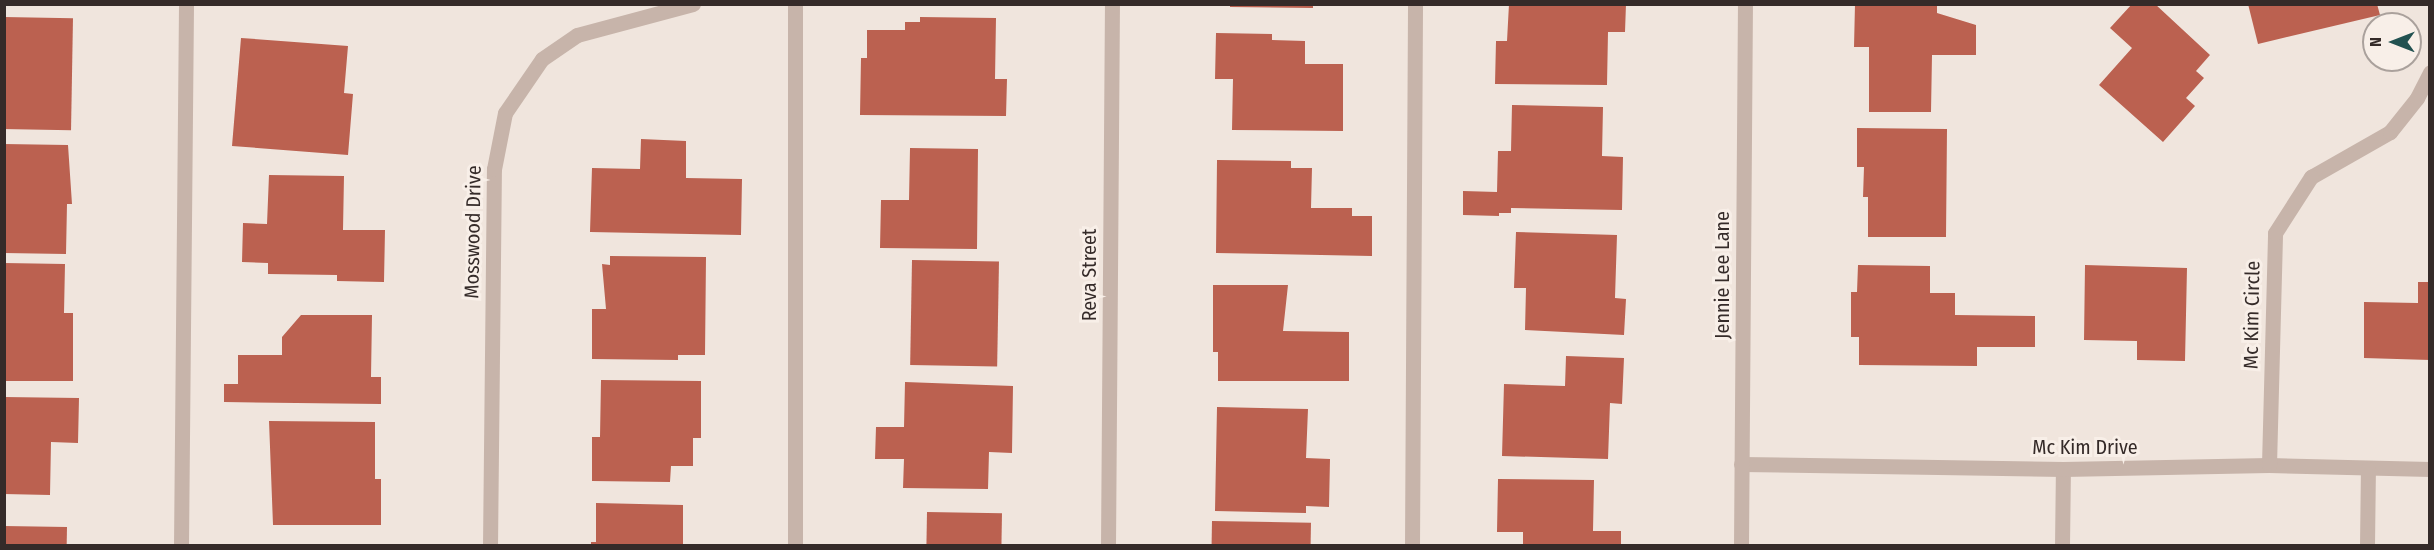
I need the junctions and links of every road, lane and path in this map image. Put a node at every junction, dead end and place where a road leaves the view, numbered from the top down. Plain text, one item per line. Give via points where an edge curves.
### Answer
1 (186, 4) edge
2 (693, 4) edge
3 (795, 4) edge
4 (1112, 4) edge
5 (1415, 4) edge
6 (1744, 4) edge
7 (2430, 72) edge
8 (1741, 464) junction
9 (2269, 465) junction
10 (2063, 469) junction
11 (2368, 469) junction
12 (2430, 469) edge
13 (181, 546) edge
14 (490, 546) edge
15 (795, 546) edge
16 (1108, 546) edge
17 (1412, 546) edge
18 (1741, 546) edge
19 (2062, 546) edge
20 (2367, 546) edge

1 - 13 street
2 - 14 street, Mosswood Drive via 578,35 542,60 505,113 494,169
3 - 15 street
4 - 16 street, Reva Street
5 - 17 street
6 - 8 street, Jennie Lee Lane
7 - 9 street, Mc Kim Circle via 2417,98 2390,132 2311,177 2275,233
8 - 10 street, Mc Kim Drive
8 - 18 street, Jennie Lee Lane
9 - 10 street, Mc Kim Drive
9 - 11 street, Mc Kim Drive
10 - 19 street
11 - 12 street, Mc Kim Drive
11 - 20 street

